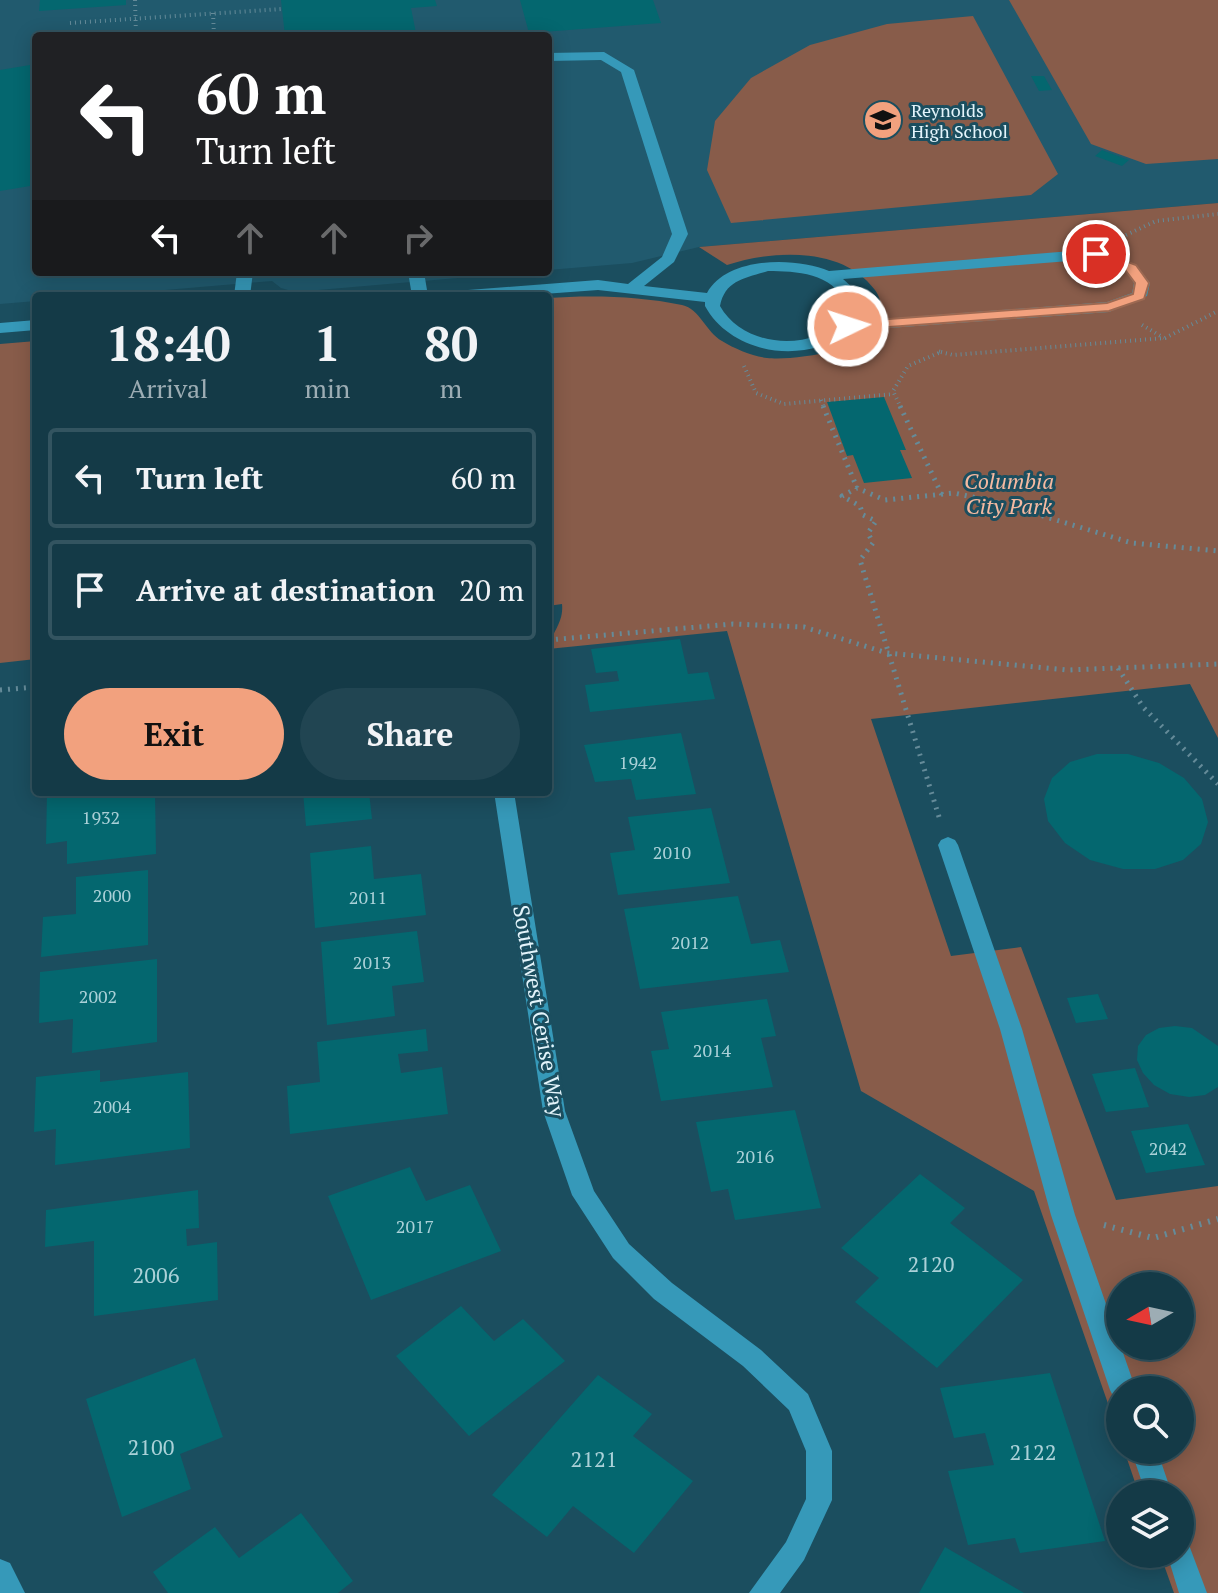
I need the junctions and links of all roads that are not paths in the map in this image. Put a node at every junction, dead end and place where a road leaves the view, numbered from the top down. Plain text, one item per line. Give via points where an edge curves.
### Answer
1 (552, 57) edge
2 (827, 276) junction
3 (633, 287) junction
4 (499, 292) edge
5 (712, 298) junction
6 (32, 325) edge
7 (848, 326) junction
8 (0, 328) edge
9 (505, 796) edge
10 (948, 845) road end
11 (1118, 1376) edge
12 (1185, 1568) edge
13 (0, 1572) edge
14 (11, 1593) edge
15 (763, 1593) edge
16 (1193, 1593) edge

1 - 3 street via 604,56 627,70 680,234 669,259
2 - 5 street via 767,266 730,277
2 - 7 street via 853,299 855,313
2 - 7 street via 1096,254 1131,268 1142,283 1139,296 1109,307
3 - 4 street
3 - 5 street
5 - 7 street via 720,323 754,342 808,345
6 - 8 street
9 - 15 street, Southwest Cerise Way via 554,1111 584,1195 621,1251 799,1402 819,1451 819,1500 795,1551
10 - 11 street
12 - 16 street
13 - 14 street

